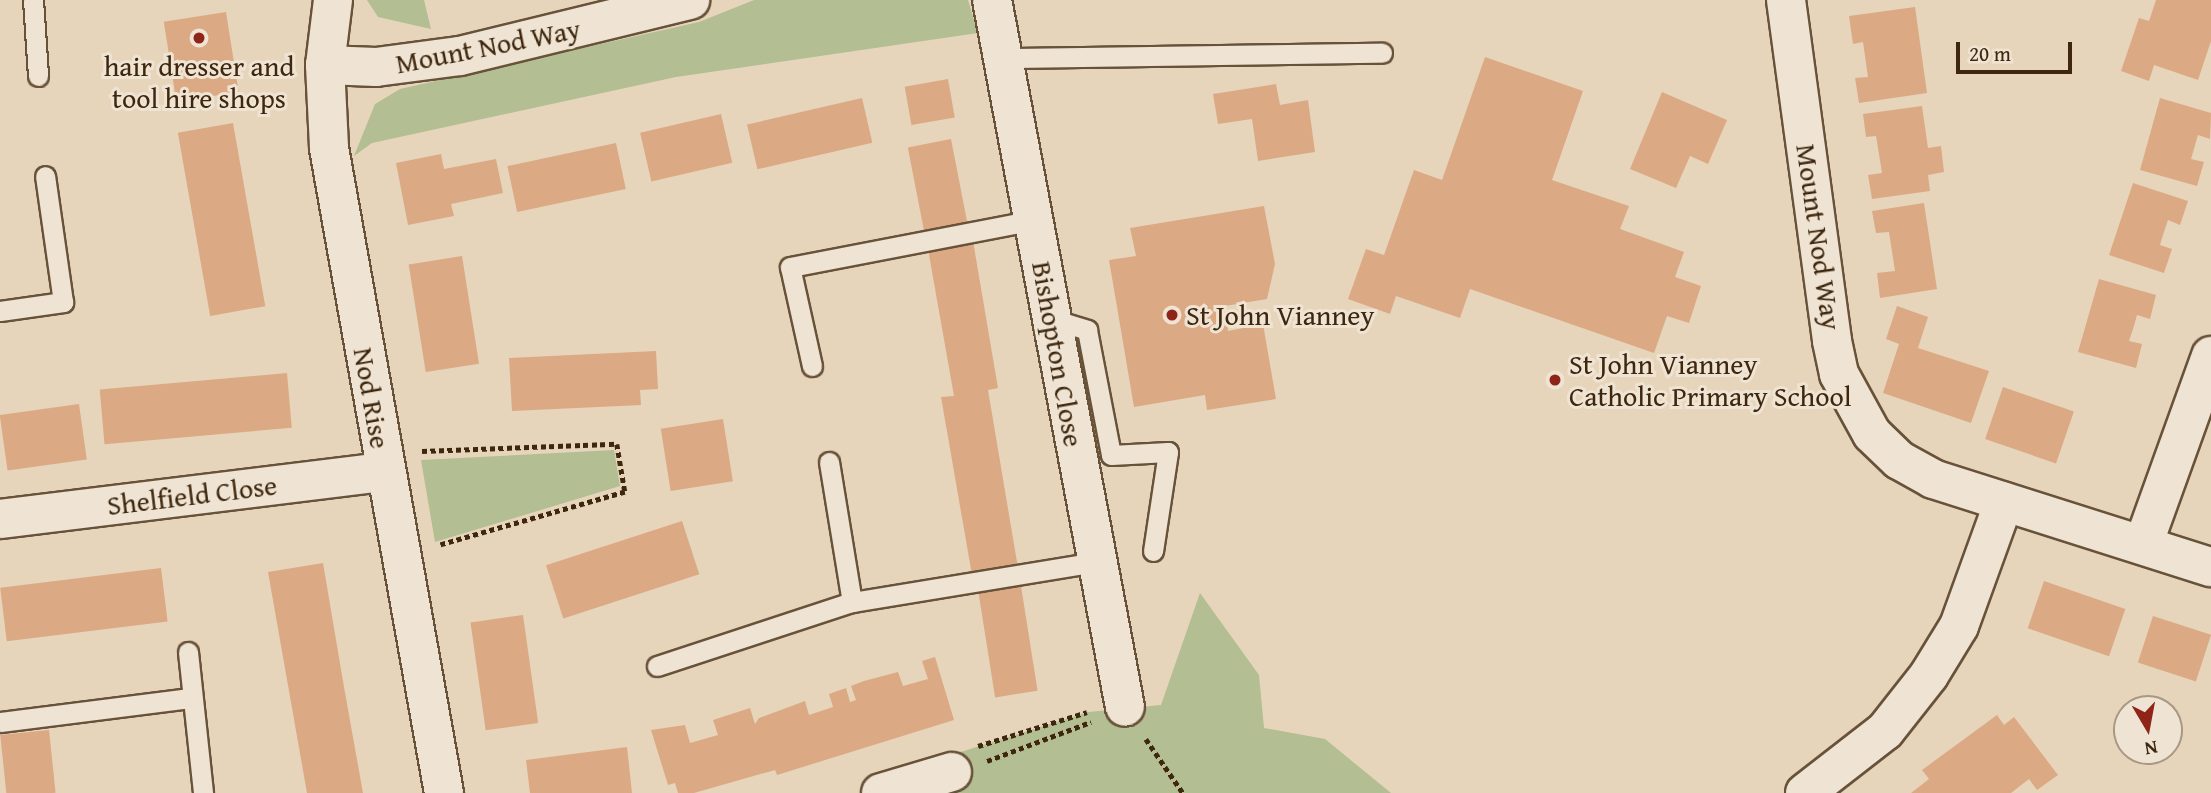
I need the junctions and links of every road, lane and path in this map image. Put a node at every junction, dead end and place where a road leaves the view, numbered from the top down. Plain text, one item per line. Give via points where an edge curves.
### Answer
1 (33, 0) edge
2 (333, 0) edge
3 (690, 0) edge
4 (992, 0) edge
5 (1786, 0) edge
6 (1382, 53) dead end
7 (1006, 58) junction
8 (325, 65) junction
9 (38, 76) dead end
10 (45, 176) dead end
11 (1034, 220) junction
12 (0, 311) edge
13 (1052, 319) junction
14 (2211, 356) edge
15 (812, 366) dead end
16 (383, 462) junction
17 (829, 462) dead end
18 (2004, 502) junction
19 (0, 519) edge
20 (2143, 545) junction
21 (1153, 551) dead end
22 (399, 557) junction
23 (1095, 562) junction
24 (2211, 567) edge
25 (852, 602) junction
26 (188, 652) dead end
27 (657, 666) dead end
28 (190, 698) junction
29 (1125, 707) junction
30 (0, 722) edge
31 (952, 772) junction
32 (887, 792) edge
33 (203, 793) edge
34 (444, 793) edge
35 (1183, 793) edge
36 (1805, 793) edge

1 - 9 lane
2 - 8 street, Nod Rise
3 - 8 street, Mount Nod Way via 460,56 376,67
4 - 7 street, Bishopton Close
5 - 18 street, Mount Nod Way via 1832,341 1853,407 1899,460 1933,479
6 - 7 lane
7 - 11 street, Bishopton Close
8 - 16 street, Nod Rise via 329,148
10 - 12 lane via 63,302
11 - 13 street, Bishopton Close
11 - 15 lane via 790,267
13 - 21 lane via 1087,330 1111,455 1168,452
13 - 23 street, Bishopton Close
14 - 20 street
16 - 19 street, Shelfield Close
16 - 22 street, Nod Rise
16 - 22 path via 617,444 625,492
17 - 25 lane
18 - 20 street, Mount Nod Way
18 - 36 street via 1959,626 1929,675 1885,731
20 - 24 street, Mount Nod Way
22 - 34 street, Nod Rise
23 - 25 lane
23 - 29 street, Bishopton Close
25 - 27 lane
26 - 28 lane
28 - 30 lane
28 - 33 lane
29 - 31 path via 1031,747
29 - 31 path via 1088,712 948,756
29 - 35 path
31 - 32 street

